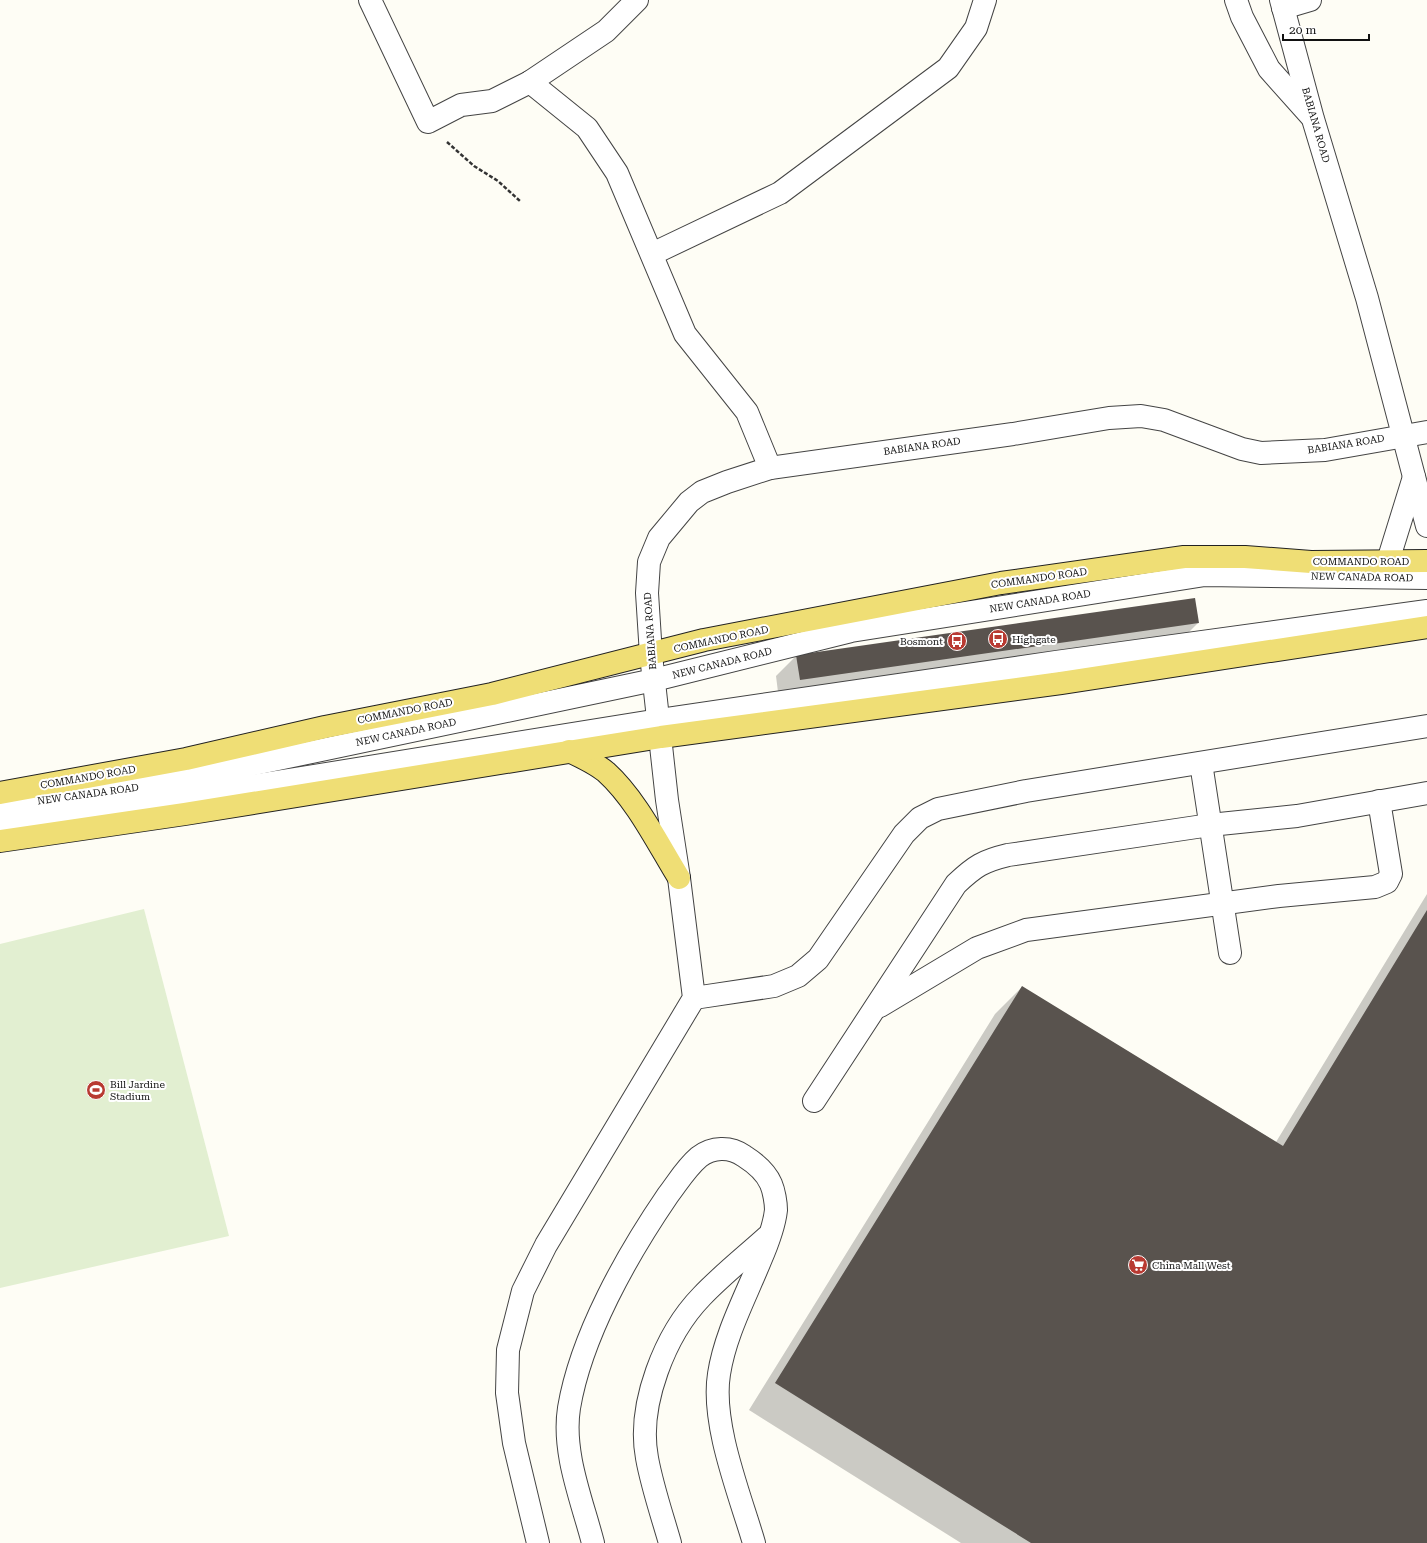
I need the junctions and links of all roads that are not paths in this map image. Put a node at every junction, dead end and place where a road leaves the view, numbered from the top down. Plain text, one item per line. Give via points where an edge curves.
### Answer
1 (370, 0) edge
2 (637, 0) edge
3 (985, 0) edge
4 (1236, 0) edge
5 (1310, 0) edge
6 (1282, 4) edge
7 (530, 82) junction
8 (1313, 119) junction
9 (652, 254) junction
10 (1427, 432) edge
11 (1404, 434) junction
12 (770, 468) junction
13 (1414, 477) junction
14 (1427, 526) edge
15 (1388, 561) junction
16 (1427, 561) edge
17 (1427, 578) edge
18 (1427, 611) edge
19 (1427, 627) edge
20 (651, 655) junction
21 (654, 680) junction
22 (1427, 726) edge
23 (660, 728) junction
24 (569, 751) junction
25 (1201, 763) junction
26 (0, 793) edge
27 (1427, 793) edge
28 (1379, 801) junction
29 (0, 807) edge
30 (1210, 825) junction
31 (0, 827) edge
32 (0, 841) edge
33 (679, 878) junction
34 (1222, 904) junction
35 (1230, 953) dead end
36 (694, 998) junction
37 (874, 1010) junction
38 (814, 1101) dead end
39 (771, 1233) junction
40 (538, 1543) edge
41 (593, 1543) edge
42 (670, 1543) edge
43 (754, 1543) edge

1 - 7 street via 428,122 462,105 492,101
2 - 7 street via 606,31
3 - 9 street via 976,28 948,68 780,193
4 - 8 street via 1269,70
5 - 6 street
6 - 8 street, BABIANA ROAD
7 - 9 street via 587,128 617,173
8 - 11 street, BABIANA ROAD via 1368,298
9 - 12 street via 686,334 747,412
10 - 11 street, BABIANA ROAD
11 - 12 street, BABIANA ROAD via 1325,450 1261,453 1242,449 1164,420 1141,416 1122,417
11 - 13 street, BABIANA ROAD
12 - 20 street, BABIANA ROAD via 702,492 689,502 660,538 650,562 647,593
13 - 14 street, BABIANA ROAD
13 - 15 street
15 - 16 main road, COMMANDO ROAD
15 - 20 main road, COMMANDO ROAD via 1311,562 1245,557 1184,557 1148,561 1001,583 704,640
17 - 21 street, NEW CANADA ROAD via 1205,575 851,631
18 - 23 street, NEW CANADA ROAD via 1048,663
19 - 23 main road via 1060,683
20 - 21 street, BABIANA ROAD
20 - 26 main road, COMMANDO ROAD via 492,694 325,727 186,759
21 - 23 street, BABIANA ROAD
21 - 29 street, NEW CANADA ROAD via 169,782
22 - 25 street
23 - 24 main road
23 - 31 street, NEW CANADA ROAD
23 - 33 street, BABIANA ROAD via 666,800
24 - 32 main road via 185,814
24 - 33 main road via 606,772 618,785 647,825
25 - 30 street
25 - 36 street via 1026,791 938,809 920,818 904,834 818,958 798,976 774,986
27 - 28 street
28 - 30 street via 1297,816
28 - 34 street via 1391,874 1387,882 1375,887
30 - 34 street
30 - 37 street via 987,860 956,884
33 - 36 street, BABIANA ROAD
34 - 35 street
34 - 37 street via 1026,930 978,948
36 - 40 street via 546,1245 523,1291 508,1350 507,1393 514,1443
37 - 38 street
39 - 41 street via 776,1208 771,1183 756,1164 736,1150 718,1148 700,1156 686,1170 655,1214 606,1300 580,1366 569,1409 568,1442
39 - 42 street via 701,1297 676,1330 653,1384 645,1424 647,1457
39 - 43 street via 728,1340 719,1375 718,1407 727,1452

